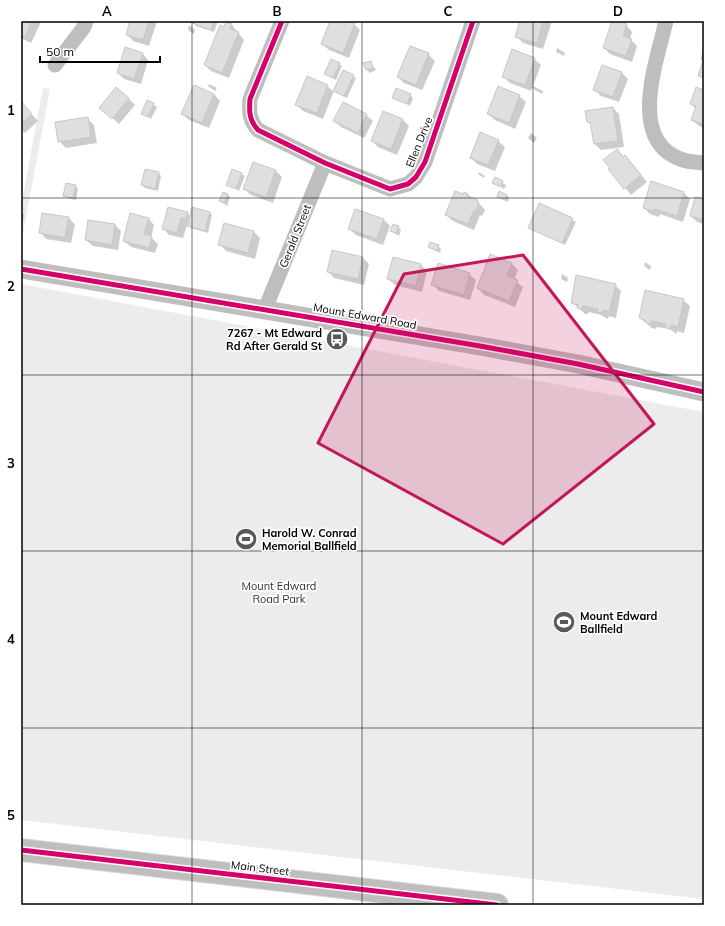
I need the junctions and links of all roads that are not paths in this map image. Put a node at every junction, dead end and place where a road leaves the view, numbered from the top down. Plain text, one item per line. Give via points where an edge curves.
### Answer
1 (86, 21) edge
2 (282, 21) edge
3 (473, 21) edge
4 (666, 21) edge
5 (55, 66) dead end
6 (704, 163) edge
7 (325, 164) junction
8 (21, 269) edge
9 (265, 309) junction
10 (704, 392) edge
11 (21, 850) edge
12 (497, 905) edge

1 - 5 street
2 - 7 street, Ellen Drive via 250,99 250,118 258,130
3 - 7 street, Ellen Drive via 425,162 416,177 408,184 390,189
4 - 6 street via 649,98 652,129 668,152 682,160
7 - 9 street, Gerald Street
8 - 9 street, Mount Edward Road
9 - 10 street, Mount Edward Road via 578,364
11 - 12 main road, Main Street

